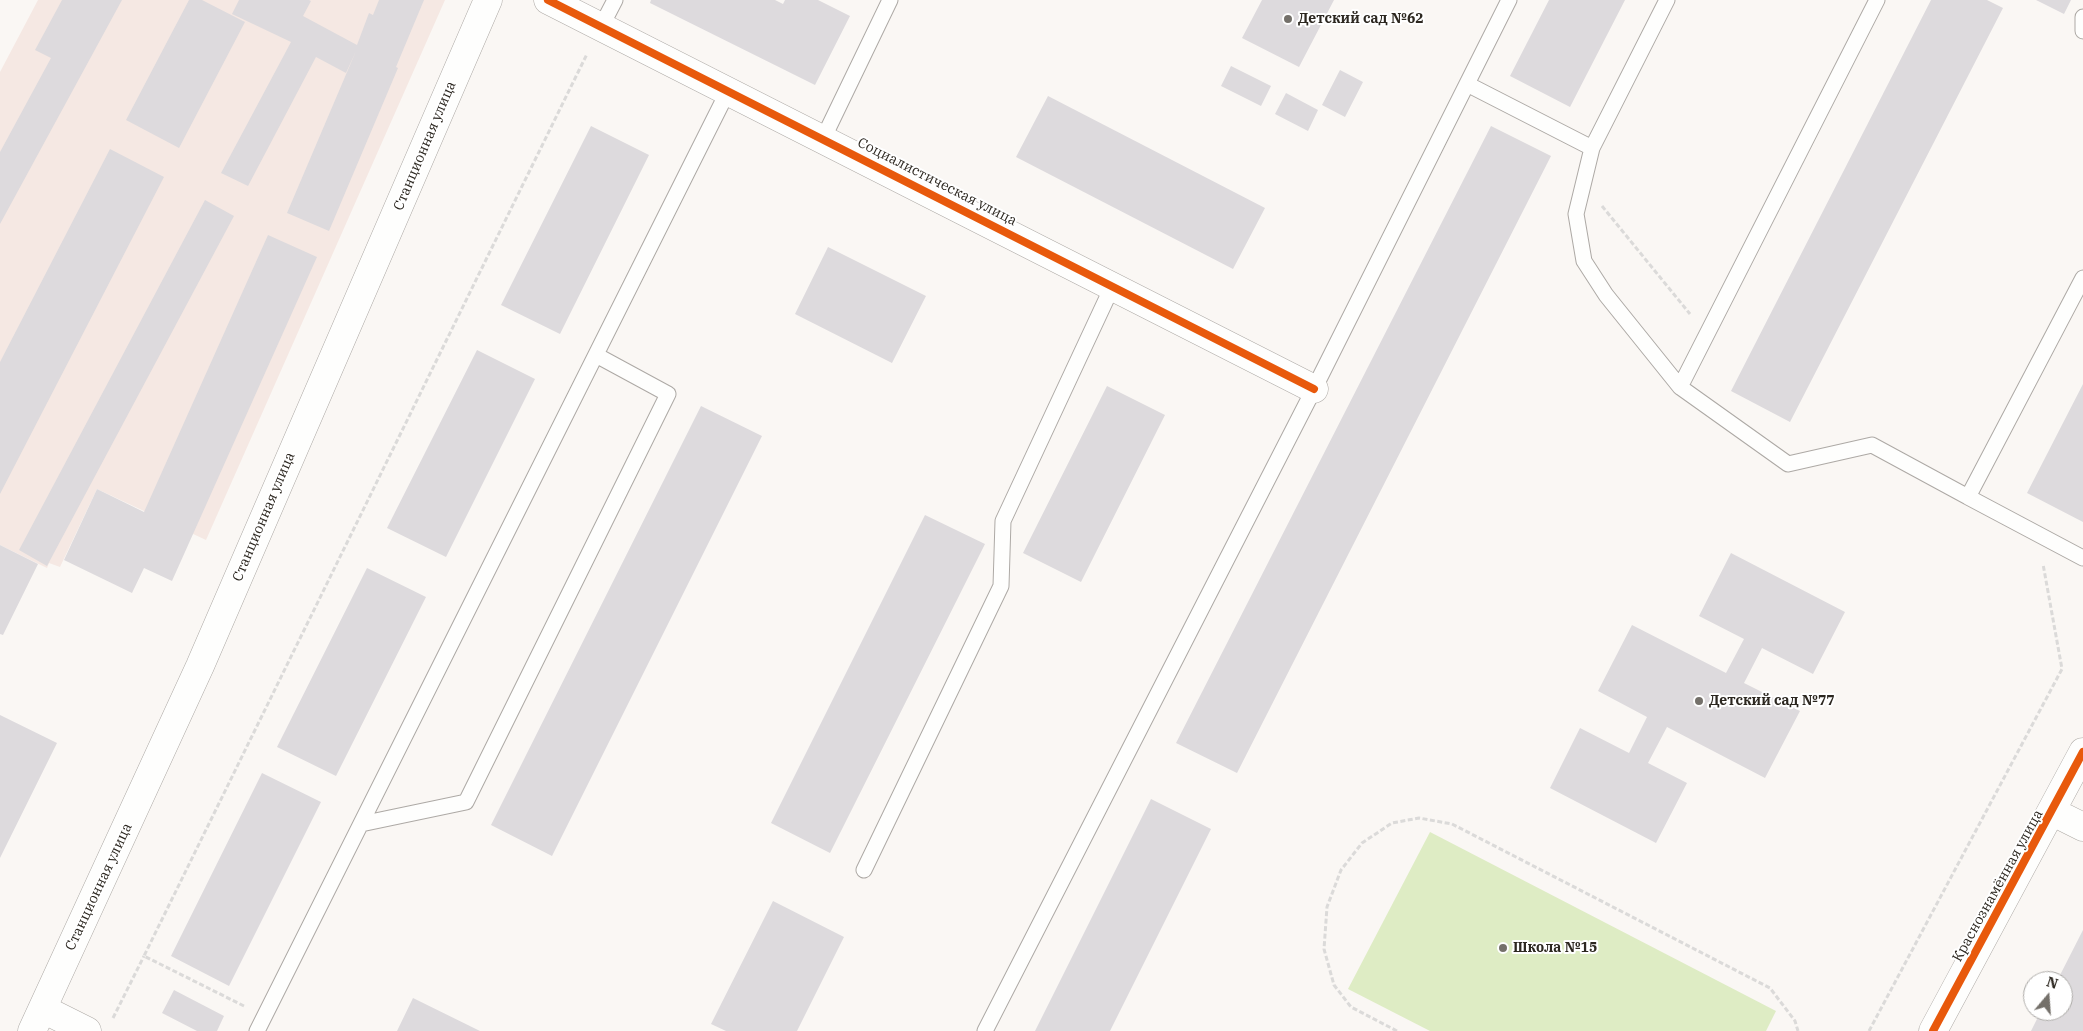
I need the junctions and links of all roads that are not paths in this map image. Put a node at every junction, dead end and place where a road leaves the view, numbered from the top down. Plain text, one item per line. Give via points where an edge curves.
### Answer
1 (488, 0) edge
2 (548, 0) edge
3 (615, 0) edge
4 (890, 0) edge
5 (1509, 0) edge
6 (1667, 0) edge
7 (1877, 0) edge
8 (2083, 17) edge
9 (601, 27) junction
10 (2083, 31) edge
11 (1467, 84) junction
12 (728, 92) junction
13 (823, 139) junction
14 (1592, 148) junction
15 (2083, 278) edge
16 (1113, 285) junction
17 (596, 355) junction
18 (1680, 387) junction
19 (1314, 389) junction
20 (1968, 497) junction
21 (2083, 558) edge
22 (2083, 752) edge
23 (2053, 812) junction
24 (361, 824) junction
25 (2083, 827) edge
26 (864, 870) dead end
27 (38, 1020) edge
28 (99, 1027) edge
29 (258, 1031) edge
30 (985, 1031) edge
31 (1933, 1031) edge

1 - 27 street, Станционная улица via 200,666
2 - 9 street, Социалистическая улица
3 - 9 lane
4 - 13 lane
5 - 11 lane
6 - 14 lane
7 - 18 lane
8 - 10 lane
9 - 12 street, Социалистическая улица
11 - 14 lane
11 - 19 lane
12 - 13 street, Социалистическая улица
12 - 17 lane
13 - 16 street, Социалистическая улица
14 - 18 lane via 1576,214 1584,261 1606,295
15 - 20 lane
16 - 19 street, Социалистическая улица
16 - 26 lane via 1003,521 1001,586
17 - 24 lane
17 - 24 lane via 668,394 466,802
18 - 20 lane via 1788,464 1872,445
19 - 30 lane
20 - 21 lane
22 - 23 street, Краснознамённая улица
23 - 25 street
23 - 31 street, Краснознамённая улица
24 - 29 lane
27 - 28 street

